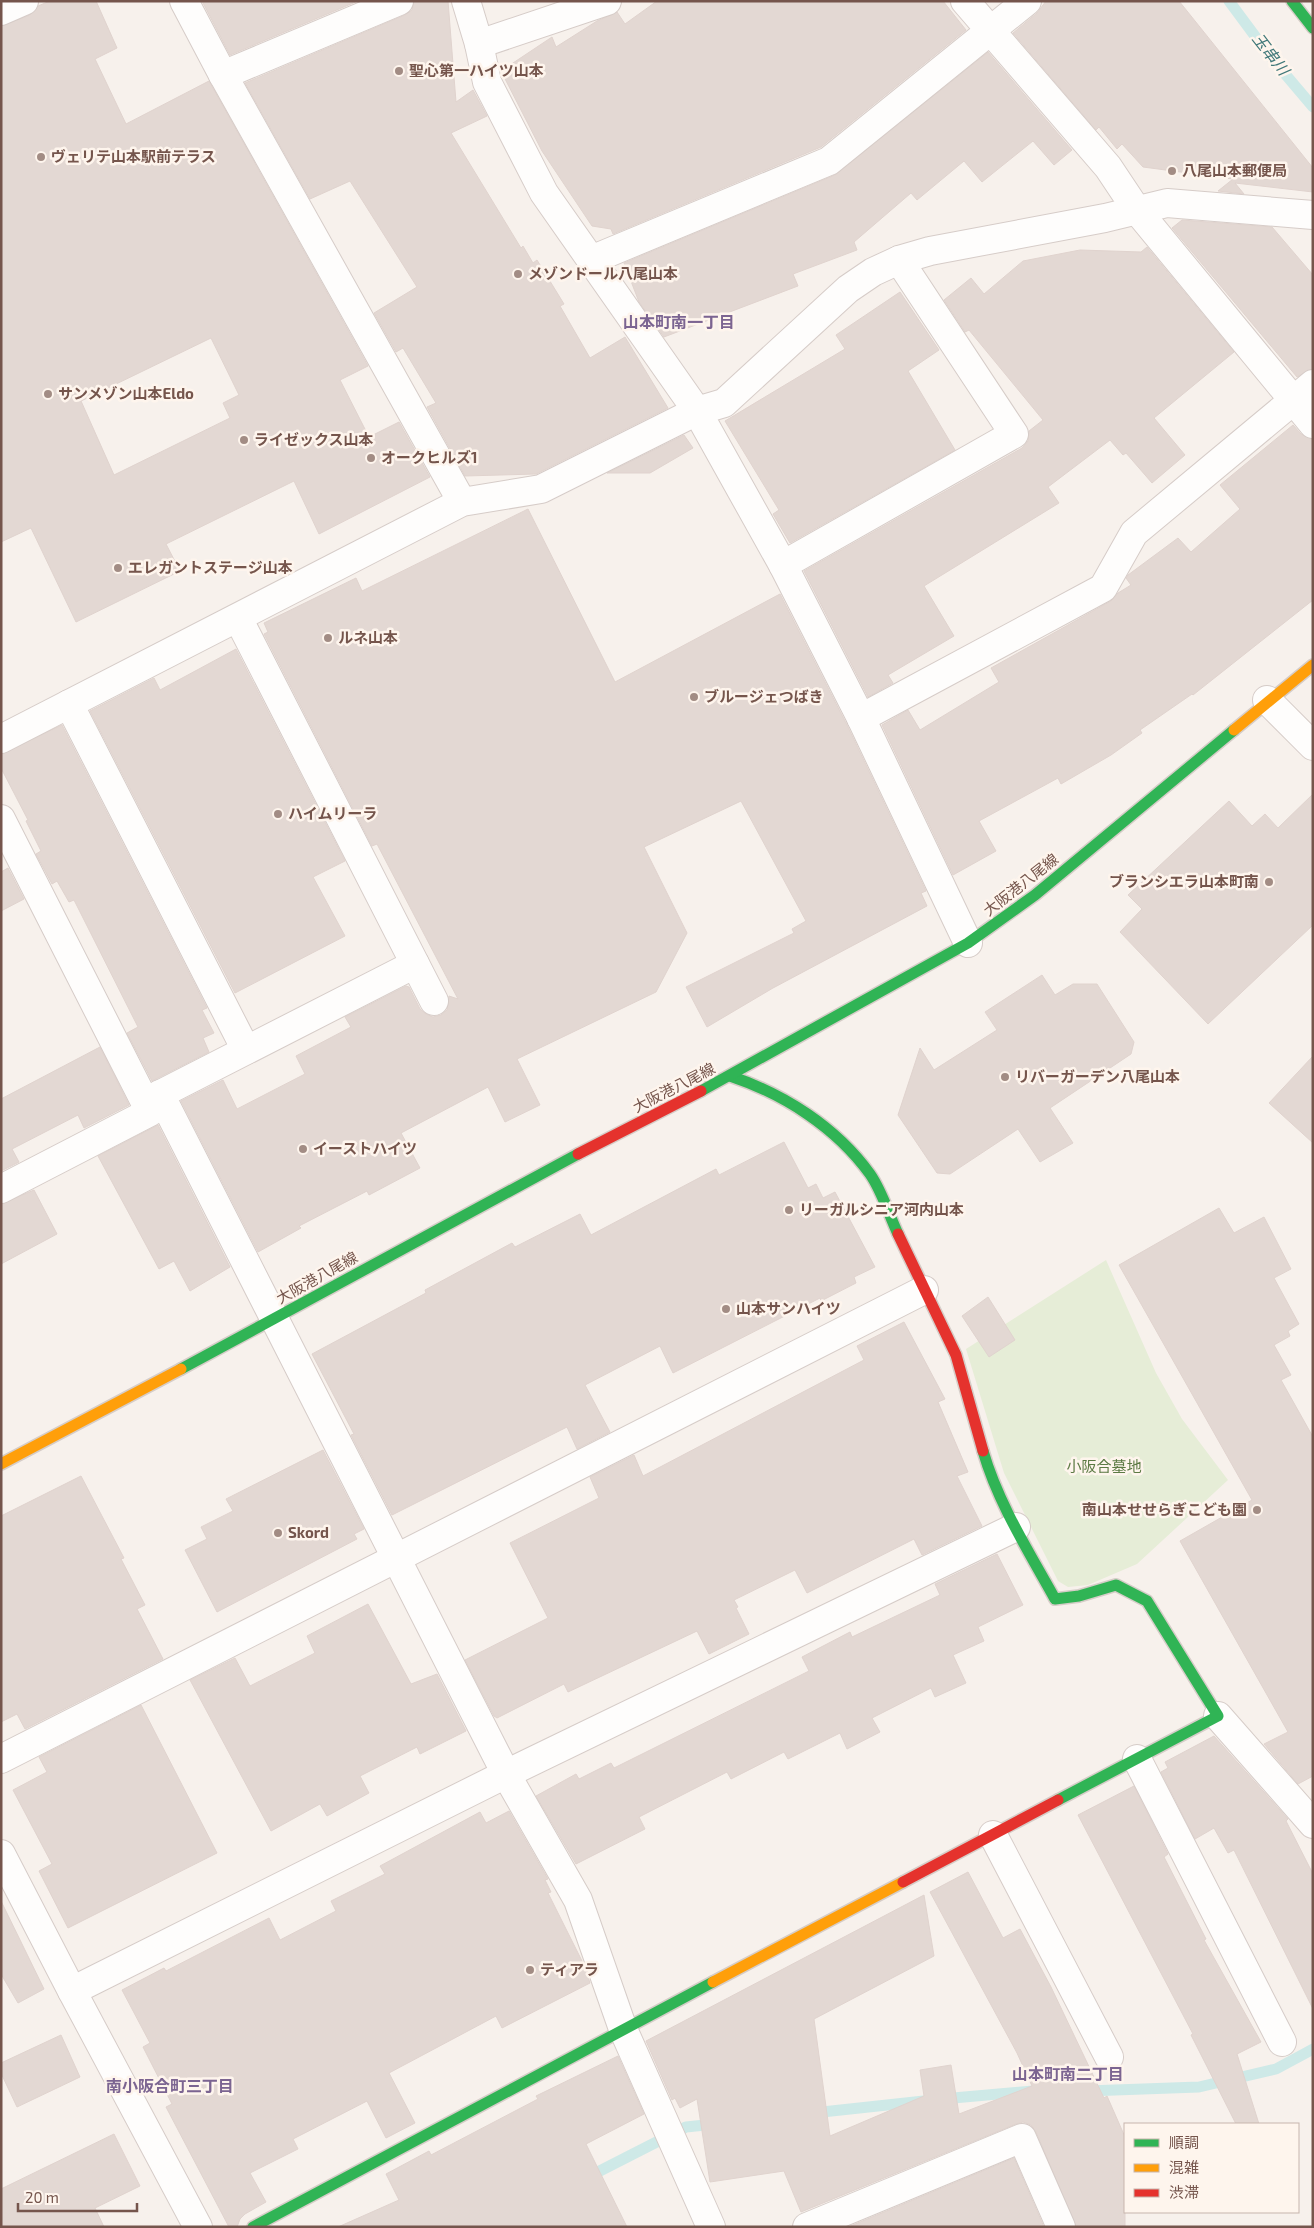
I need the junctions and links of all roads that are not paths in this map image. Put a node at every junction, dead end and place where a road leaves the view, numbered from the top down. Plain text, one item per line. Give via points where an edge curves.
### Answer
1 (24, 1) edge
2 (184, 1) edge
3 (399, 1) edge
4 (466, 1) edge
5 (607, 1) edge
6 (965, 1) edge
7 (1027, 1) edge
8 (1292, 1) edge
9 (1, 11) edge
10 (1313, 28) edge
11 (990, 32) junction
12 (479, 44) junction
13 (223, 75) junction
14 (1136, 209) junction
15 (1313, 215) edge
16 (591, 260) junction
17 (899, 260) junction
18 (1303, 392) edge
19 (696, 411) junction
20 (1313, 424) edge
21 (462, 502) junction
22 (783, 565) junction
23 (238, 618) junction
24 (1313, 665) edge
25 (1268, 700) junction
26 (69, 704) junction
27 (861, 718) junction
28 (1, 739) edge
29 (1313, 746) edge
30 (1, 819) edge
31 (968, 943) junction
32 (415, 964) junction
33 (434, 1001) dead end
34 (246, 1050) junction
35 (730, 1076) junction
36 (152, 1098) junction
37 (1, 1189) edge
38 (924, 1290) junction
39 (273, 1320) junction
40 (1, 1464) edge
41 (1016, 1527) junction
42 (395, 1557) junction
43 (1218, 1716) junction
44 (1, 1759) edge
45 (1137, 1759) junction
46 (506, 1774) junction
47 (1313, 1824) edge
48 (993, 1835) junction
49 (1, 1854) edge
50 (72, 1992) junction
51 (623, 2029) junction
52 (1282, 2042) dead end
53 (1109, 2057) dead end
54 (198, 2227) edge
55 (253, 2227) edge
56 (711, 2227) edge
57 (807, 2227) edge
58 (1061, 2227) edge

1 - 9 street
2 - 13 street
3 - 13 street
4 - 12 street
5 - 12 street
6 - 11 street
7 - 11 street
8 - 10 street
11 - 14 street via 1108,167
11 - 16 street via 830,161
12 - 16 street via 487,82 544,193
13 - 21 street
14 - 15 street via 1167,203
14 - 17 street
14 - 18 street
16 - 19 street
17 - 19 street via 848,289 724,403
17 - 22 street via 1014,434
18 - 20 street
18 - 27 street via 1134,533 1103,588
19 - 21 street via 541,489
19 - 22 street
21 - 23 street
22 - 27 street
23 - 26 street
23 - 32 street
24 - 25 street, 大阪港八尾線
25 - 29 street
25 - 31 street, 大阪港八尾線 via 1034,895
26 - 28 street
26 - 34 street
27 - 31 street
30 - 36 street
31 - 35 street, 大阪港八尾線
32 - 33 street
32 - 34 street
34 - 36 street
35 - 38 street via 758,1085 800,1109 851,1152 870,1175
35 - 39 street, 大阪港八尾線 via 526,1181
36 - 37 street via 150,1112
36 - 39 street
38 - 41 street via 956,1355 987,1465
38 - 42 street
39 - 40 street, 大阪港八尾線
39 - 42 street
41 - 43 street via 1056,1598 1079,1596 1116,1585 1147,1601
41 - 46 street
42 - 44 street
42 - 46 street
43 - 45 street
43 - 47 street
45 - 48 street
45 - 52 street
46 - 50 street
46 - 51 street via 578,1900
48 - 51 street
48 - 53 street
49 - 50 street
50 - 54 street
51 - 55 street
51 - 56 street
57 - 58 street via 1022,2138

